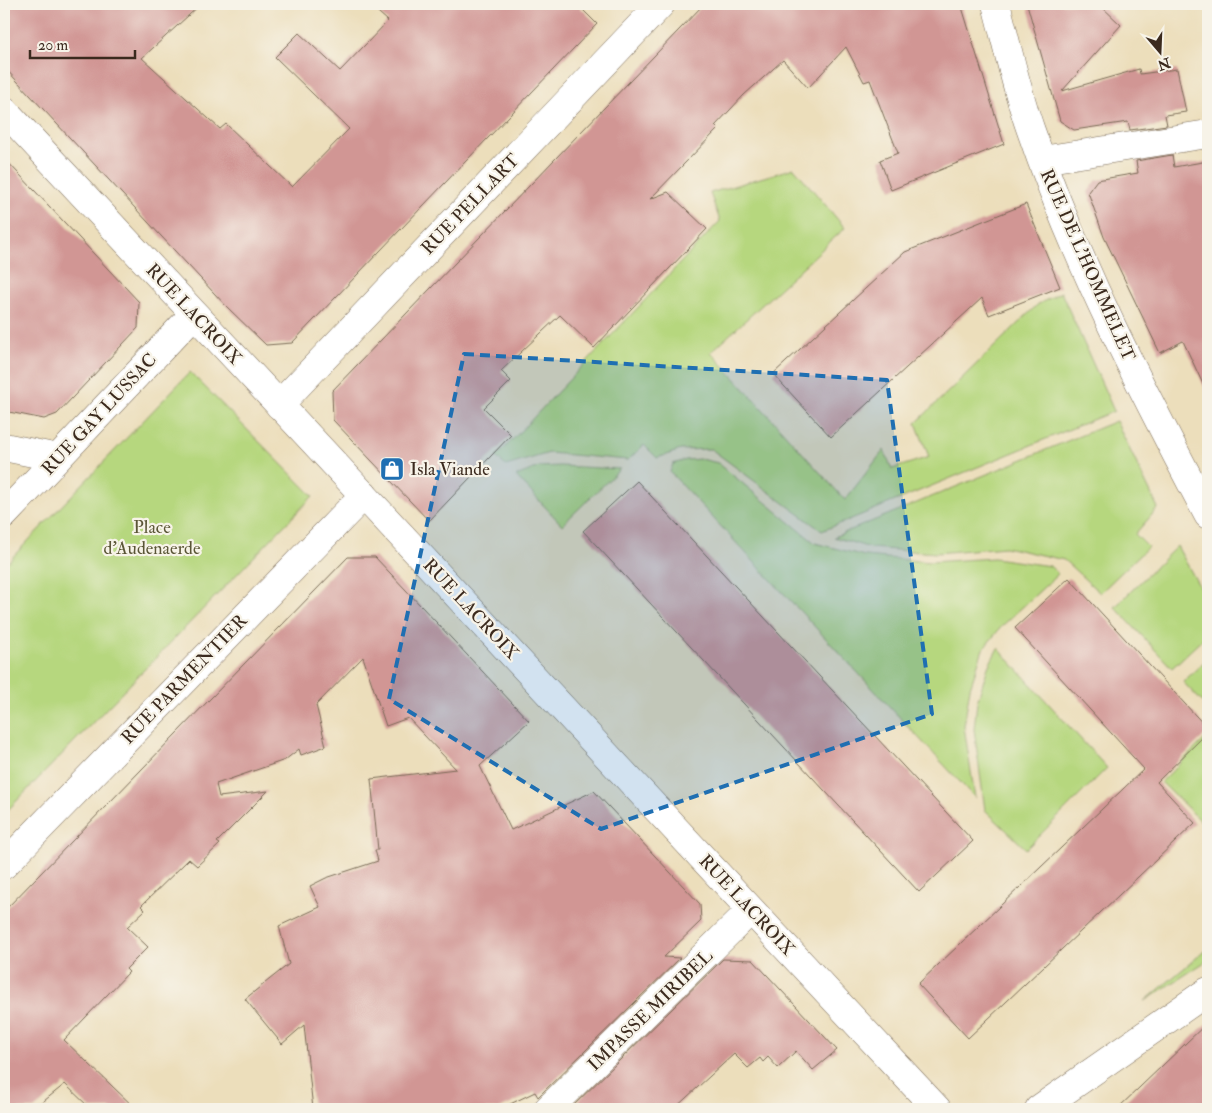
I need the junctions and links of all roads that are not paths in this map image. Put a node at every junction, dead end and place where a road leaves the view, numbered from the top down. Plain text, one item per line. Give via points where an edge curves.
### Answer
1 (661, 4) edge
2 (996, 4) edge
3 (4, 110) edge
4 (1208, 134) edge
5 (1042, 160) junction
6 (194, 314) junction
7 (279, 405) junction
8 (4, 447) edge
9 (58, 458) junction
10 (364, 494) junction
11 (4, 515) edge
12 (1208, 515) edge
13 (4, 865) edge
14 (751, 910) junction
15 (1208, 992) edge
16 (548, 1109) edge
17 (937, 1109) edge
18 (1039, 1109) edge

1 - 7 street, RUE PELLART
2 - 5 street, RUE DE L'HOMMELET
3 - 6 street, RUE LACROIX
4 - 5 street
5 - 12 street, RUE DE L'HOMMELET via 1107,315
6 - 7 street, RUE LACROIX
6 - 9 street, RUE GAY LUSSAC
7 - 10 street, RUE LACROIX
8 - 9 street
9 - 11 street, RUE GAY LUSSAC
10 - 13 street, RUE PARMENTIER
10 - 14 street, RUE LACROIX
14 - 16 street, IMPASSE MIRIBEL
14 - 17 street, RUE LACROIX
15 - 18 street

